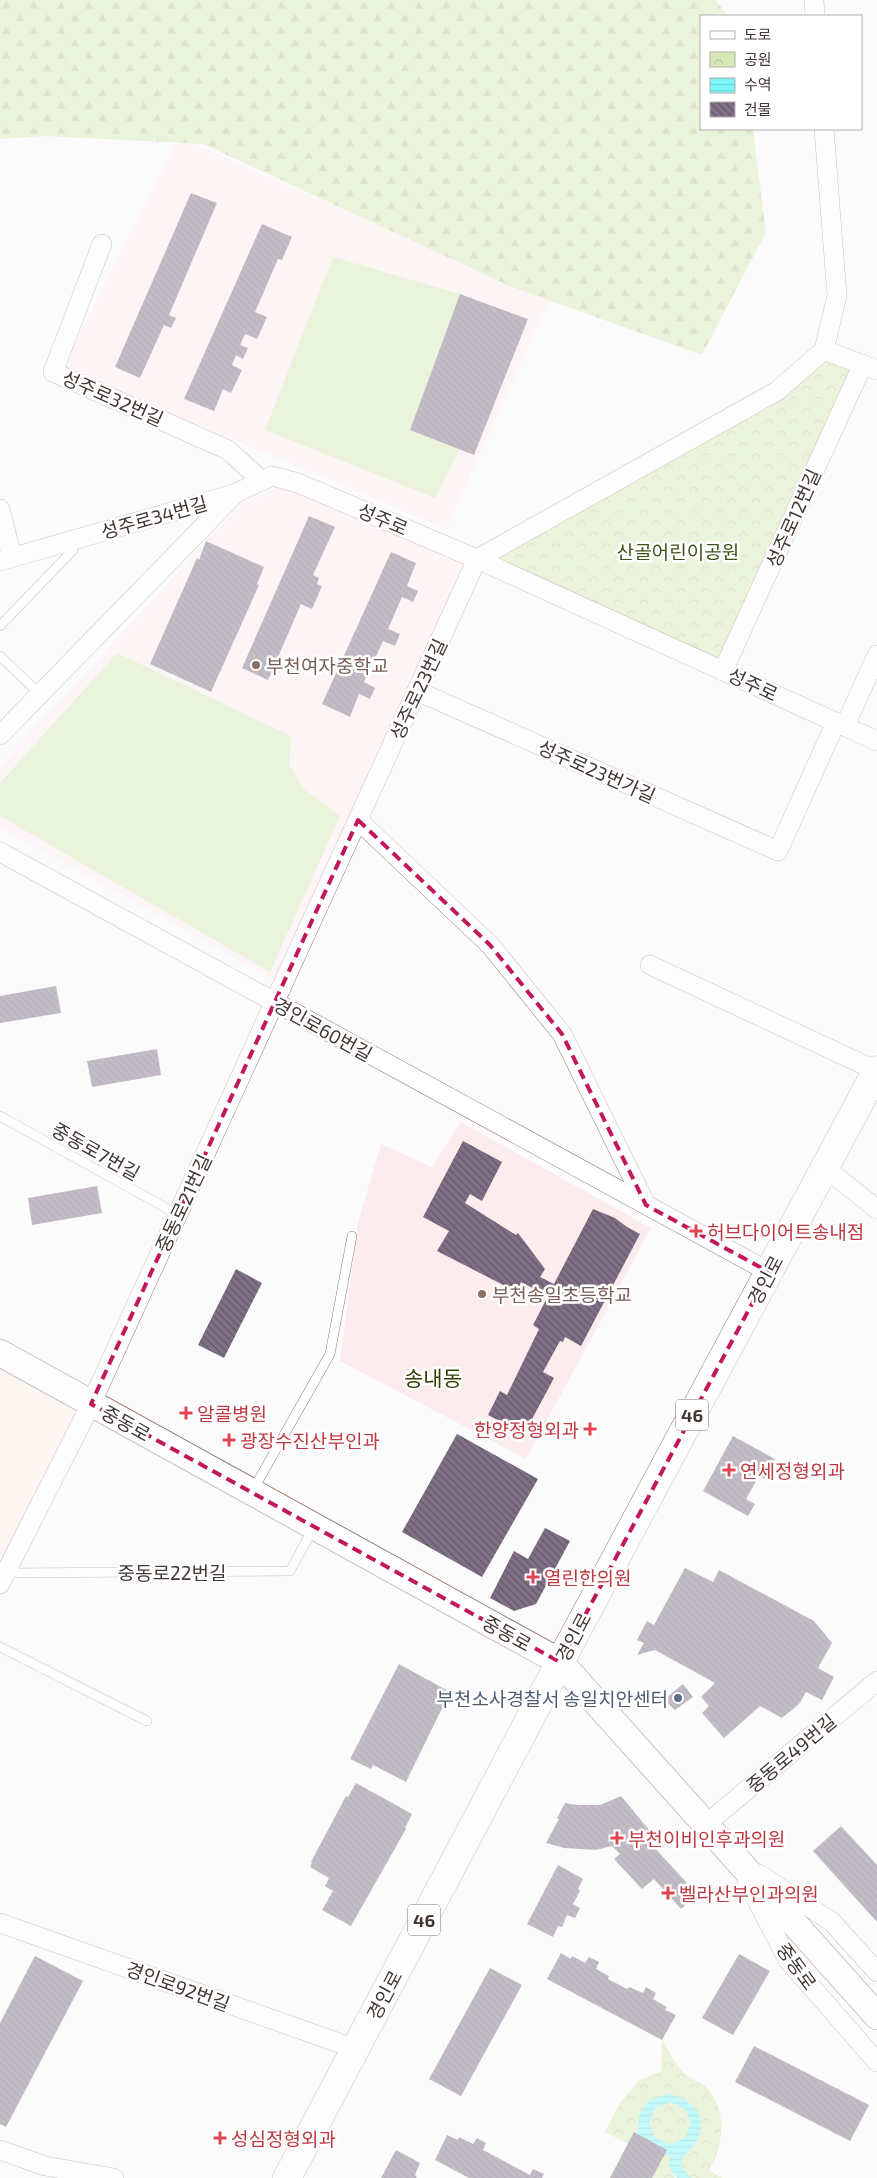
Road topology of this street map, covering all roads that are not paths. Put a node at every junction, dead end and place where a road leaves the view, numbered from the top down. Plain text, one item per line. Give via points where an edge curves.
1 (814, 0) edge
2 (816, 15) edge
3 (824, 130) edge
4 (102, 244) dead end
5 (824, 350) junction
6 (870, 367) edge
7 (262, 481) junction
8 (236, 493) junction
9 (0, 509) edge
10 (72, 540) junction
11 (6, 559) edge
12 (477, 559) junction
13 (0, 626) edge
14 (877, 655) edge
15 (0, 656) edge
16 (723, 671) junction
17 (417, 691) junction
18 (40, 694) junction
19 (840, 724) junction
20 (0, 735) edge
21 (877, 741) edge
22 (358, 820) junction
23 (0, 852) edge
24 (650, 965) dead end
25 (274, 1002) junction
26 (877, 1071) edge
27 (0, 1116) edge
28 (825, 1168) junction
29 (646, 1205) junction
30 (877, 1209) edge
31 (177, 1214) junction
32 (352, 1236) dead end
33 (769, 1272) junction
34 (0, 1353) edge
35 (91, 1404) junction
36 (252, 1492) junction
37 (314, 1528) junction
38 (3, 1578) edge
39 (0, 1647) edge
40 (560, 1662) junction
41 (877, 1681) edge
42 (147, 1721) dead end
43 (705, 1824) junction
44 (735, 1858) junction
45 (0, 1923) edge
46 (877, 1972) edge
47 (877, 2016) edge
48 (356, 2049) junction
49 (877, 2062) edge
50 (0, 2150) edge
51 (114, 2178) edge
52 (287, 2178) edge

1 - 2 street
3 - 5 street via 837,296
4 - 7 street, 성주로32번길 via 54,372 228,450
5 - 6 street
5 - 12 street via 777,391
6 - 16 street, 성주로12번길
7 - 8 street, 성주로
7 - 12 street, 성주로 via 272,476 298,483
8 - 10 street, 성주로34번길
8 - 18 street, 성주로
9 - 11 street, 성주로34번길
10 - 11 street, 성주로34번길
10 - 13 lane via 73,550
12 - 16 street, 성주로
12 - 17 street, 성주로23번길
14 - 19 street
15 - 18 lane
16 - 19 street, 성주로
17 - 19 street, 성주로23번가길 via 778,851
17 - 22 street, 성주로23번길
18 - 20 street, 성주로
19 - 21 street, 성주로
22 - 25 street, 성주로23번길
22 - 29 street via 490,945 562,1034
23 - 25 street, 경인로60번길
24 - 26 street, 경인로
25 - 29 street, 경인로60번길
25 - 31 street, 중동로21번길
26 - 28 main road, 경인로 / 46
27 - 31 lane, 중동로7번길
28 - 30 street
28 - 33 main road, 경인로 / 46
29 - 33 street, 경인로60번길
31 - 35 street, 중동로21번길
32 - 36 lane via 330,1354
33 - 40 main road, 경인로 / 46
34 - 35 street, 중동로
35 - 36 street, 중동로
35 - 38 street, 중동로22번길
36 - 37 street, 중동로
37 - 38 lane, 중동로22번길 via 290,1571
37 - 40 street, 중동로
39 - 42 lane
40 - 43 street, 중동로
40 - 48 main road, 경인로 / 46
41 - 43 street, 중동로49번길
43 - 44 street, 중동로
44 - 46 street, 중동로 via 832,1922
44 - 47 street, 중동로
44 - 49 street, 중동로 via 788,1960
45 - 48 street, 경인로92번길
48 - 52 main road, 경인로 / 46
50 - 51 street via 45,2166

